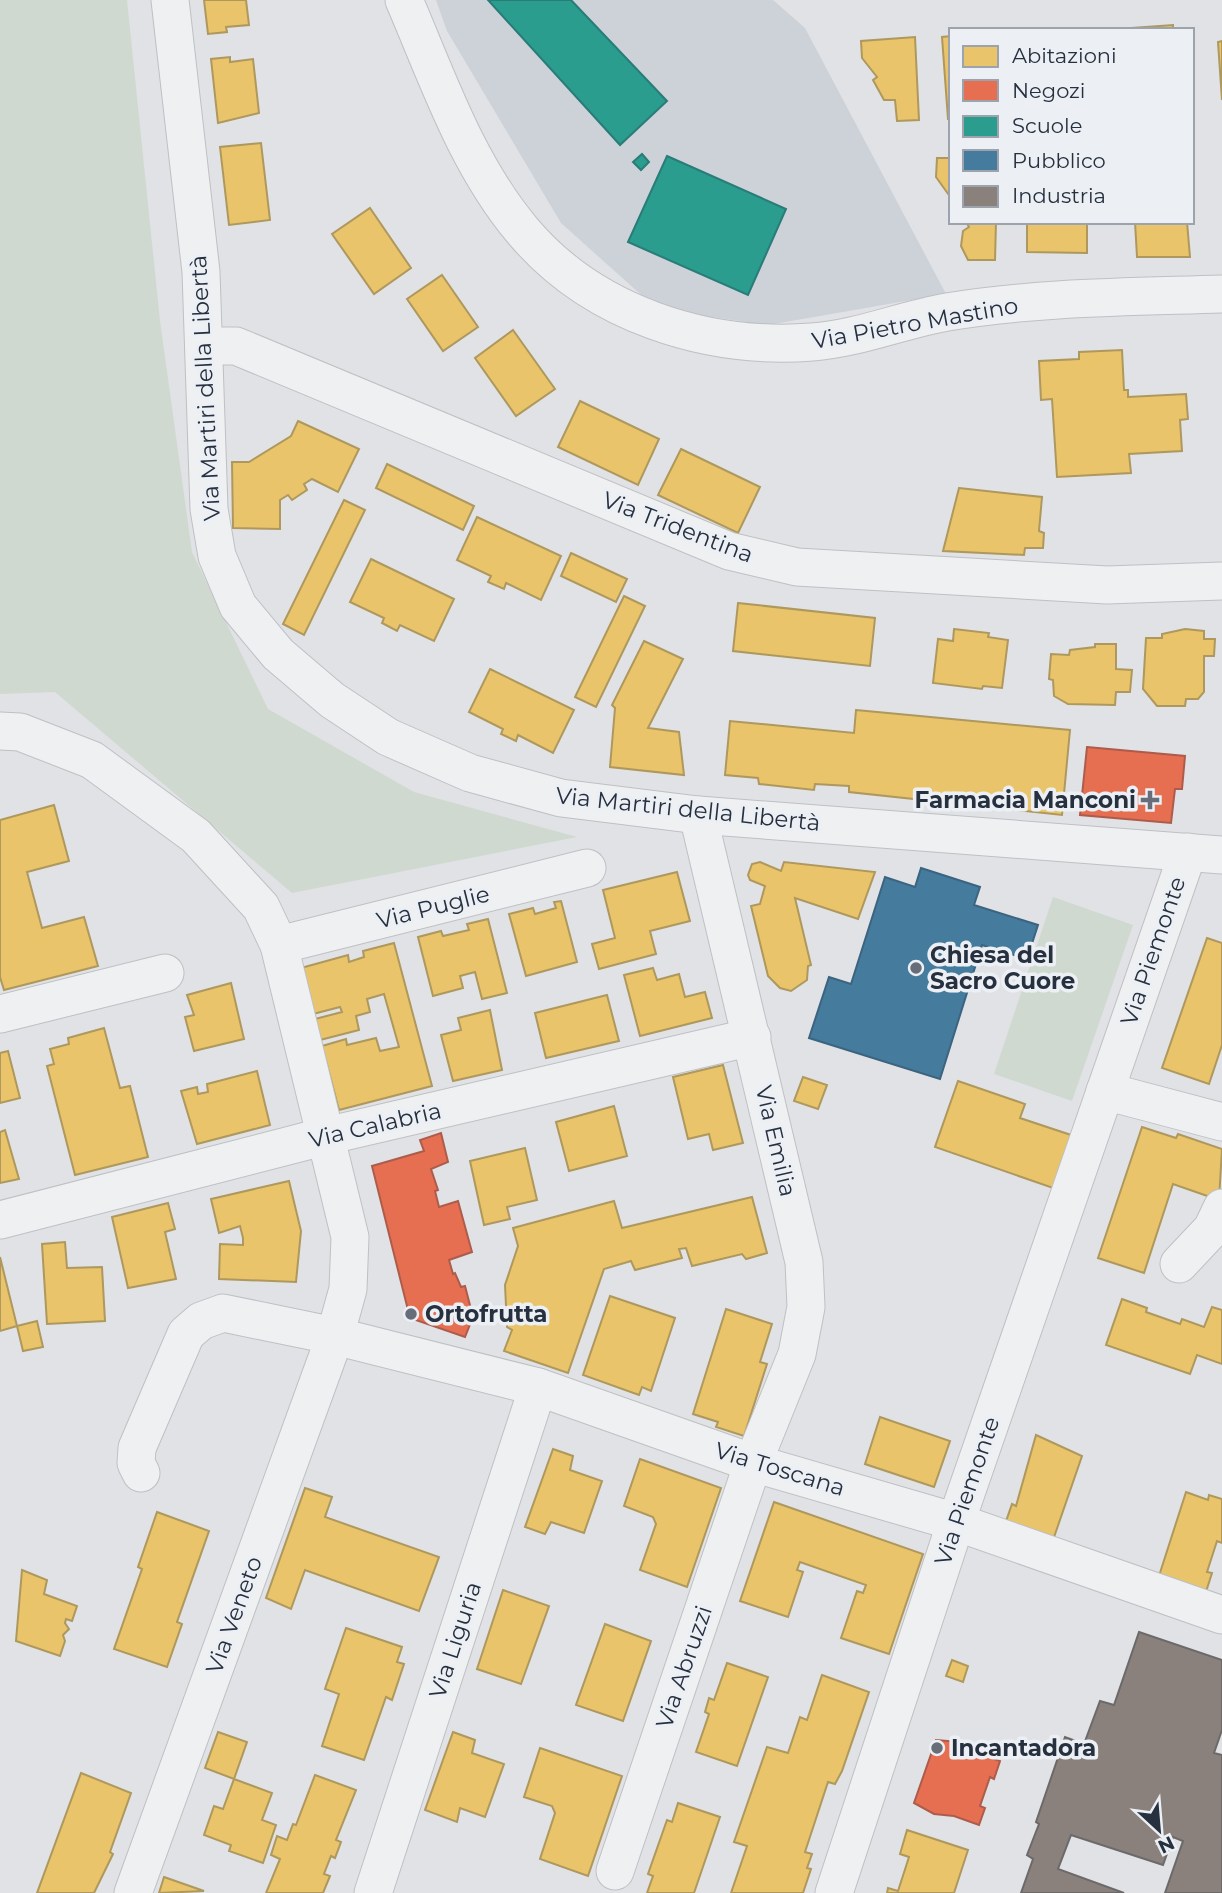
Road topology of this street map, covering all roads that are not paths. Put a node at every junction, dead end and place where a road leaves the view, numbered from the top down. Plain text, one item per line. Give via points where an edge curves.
1 (170, 0) edge
2 (404, 0) edge
3 (1222, 294) edge
4 (204, 346) junction
5 (1222, 581) edge
6 (0, 731) edge
7 (698, 815) junction
8 (1205, 853) edge
9 (587, 868) dead end
10 (279, 945) junction
11 (164, 973) dead end
12 (0, 1014) edge
13 (752, 1037) junction
14 (1105, 1091) junction
15 (1222, 1122) edge
16 (327, 1136) junction
17 (1222, 1208) edge
18 (0, 1220) edge
19 (1179, 1264) dead end
20 (335, 1336) junction
21 (538, 1387) junction
22 (753, 1463) junction
23 (141, 1474) dead end
24 (956, 1522) junction
25 (1222, 1615) edge
26 (615, 1871) dead end
27 (133, 1893) edge
28 (373, 1893) edge
29 (834, 1893) edge

1 - 4 street, Via Martiri della Libertà via 201,272
2 - 3 street, Via Pietro Mastino via 470,155 522,230 568,276 635,315 725,341 814,342 959,311 1061,299
4 - 5 street, Via Tridentina via 236,346 729,551 786,564 1107,585
4 - 7 street, Via Martiri della Libertà via 209,509 217,556 237,606 278,654 332,700 388,737 470,774 561,798
6 - 10 street, Via Veneto via 20,732 92,760 196,836 261,907
7 - 8 street, Via Martiri della Libertà
7 - 13 street, Via Emilia
8 - 14 street, Via Piemonte
9 - 10 street, Via Puglie
10 - 16 street, Via Veneto
11 - 12 street
13 - 16 street, Via Calabria
13 - 22 street, Via Emilia via 804,1262 806,1307 797,1354
14 - 15 street
14 - 24 street, Via Piemonte
16 - 18 street, Via Calabria
16 - 20 street, Via Veneto via 350,1237 348,1289
17 - 19 street via 1212,1229
20 - 21 street, Via Toscana
20 - 23 street, Via Toscana via 223,1313 201,1321 186,1335 137,1448
20 - 27 street, Via Veneto
21 - 22 street, Via Toscana
21 - 28 street, Via Liguria
22 - 24 street, Via Toscana
22 - 26 street, Via Abruzzi
24 - 25 street, Via Toscana
24 - 29 street, Via Piemonte

